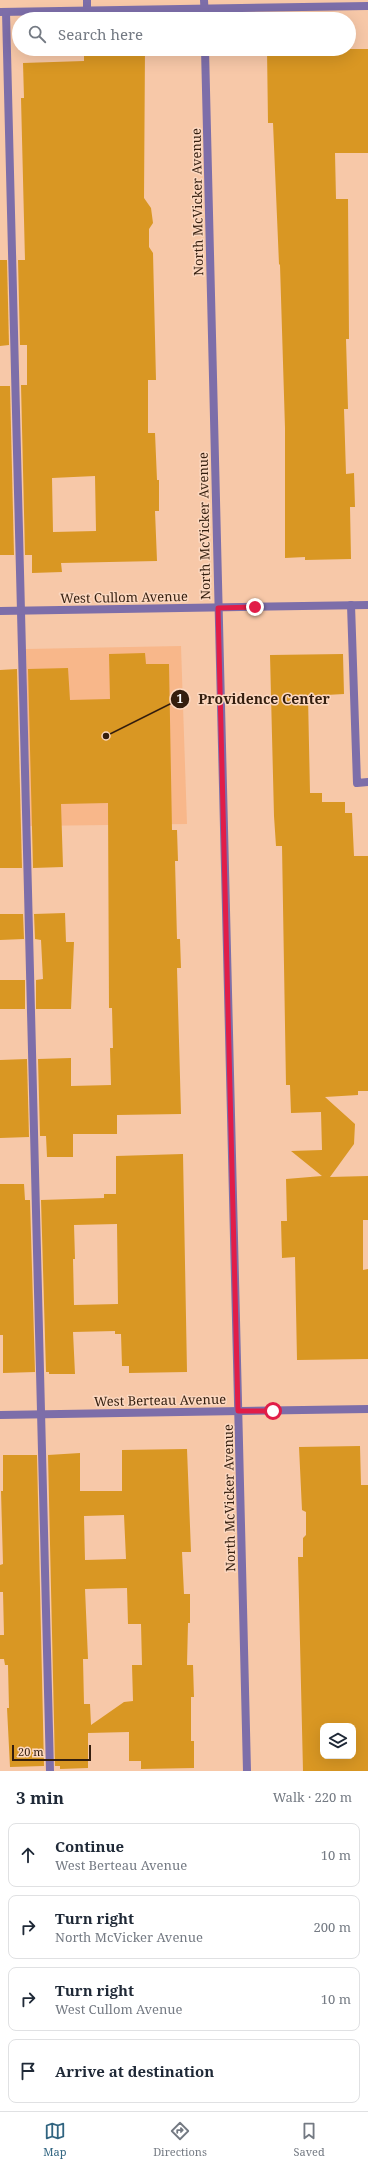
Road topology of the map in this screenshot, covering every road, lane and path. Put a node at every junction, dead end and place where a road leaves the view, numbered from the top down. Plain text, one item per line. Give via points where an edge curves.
1 (87, 0) edge
2 (204, 0) edge
3 (368, 6) edge
4 (204, 9) junction
5 (87, 11) junction
6 (3, 12) edge
7 (205, 56) edge
8 (351, 605) junction
9 (368, 605) edge
10 (218, 608) junction
11 (0, 611) edge
12 (21, 611) junction
13 (368, 782) edge
14 (368, 1409) edge
15 (238, 1411) junction
16 (41, 1414) junction
17 (0, 1415) edge
18 (50, 1771) edge
19 (247, 1771) edge

1 - 5 street
2 - 4 street
3 - 4 street
4 - 5 street
5 - 6 street
6 - 12 street
7 - 10 street, North McVicker Avenue
8 - 9 street, West Cullom Avenue
8 - 10 street, West Cullom Avenue
8 - 13 street via 357,783
10 - 12 street, West Cullom Avenue
10 - 15 street, North McVicker Avenue
11 - 12 street, West Cullom Avenue
12 - 16 street
14 - 15 street, West Berteau Avenue
15 - 16 street, West Berteau Avenue
15 - 19 street, North McVicker Avenue
16 - 17 street, West Berteau Avenue
16 - 18 street

